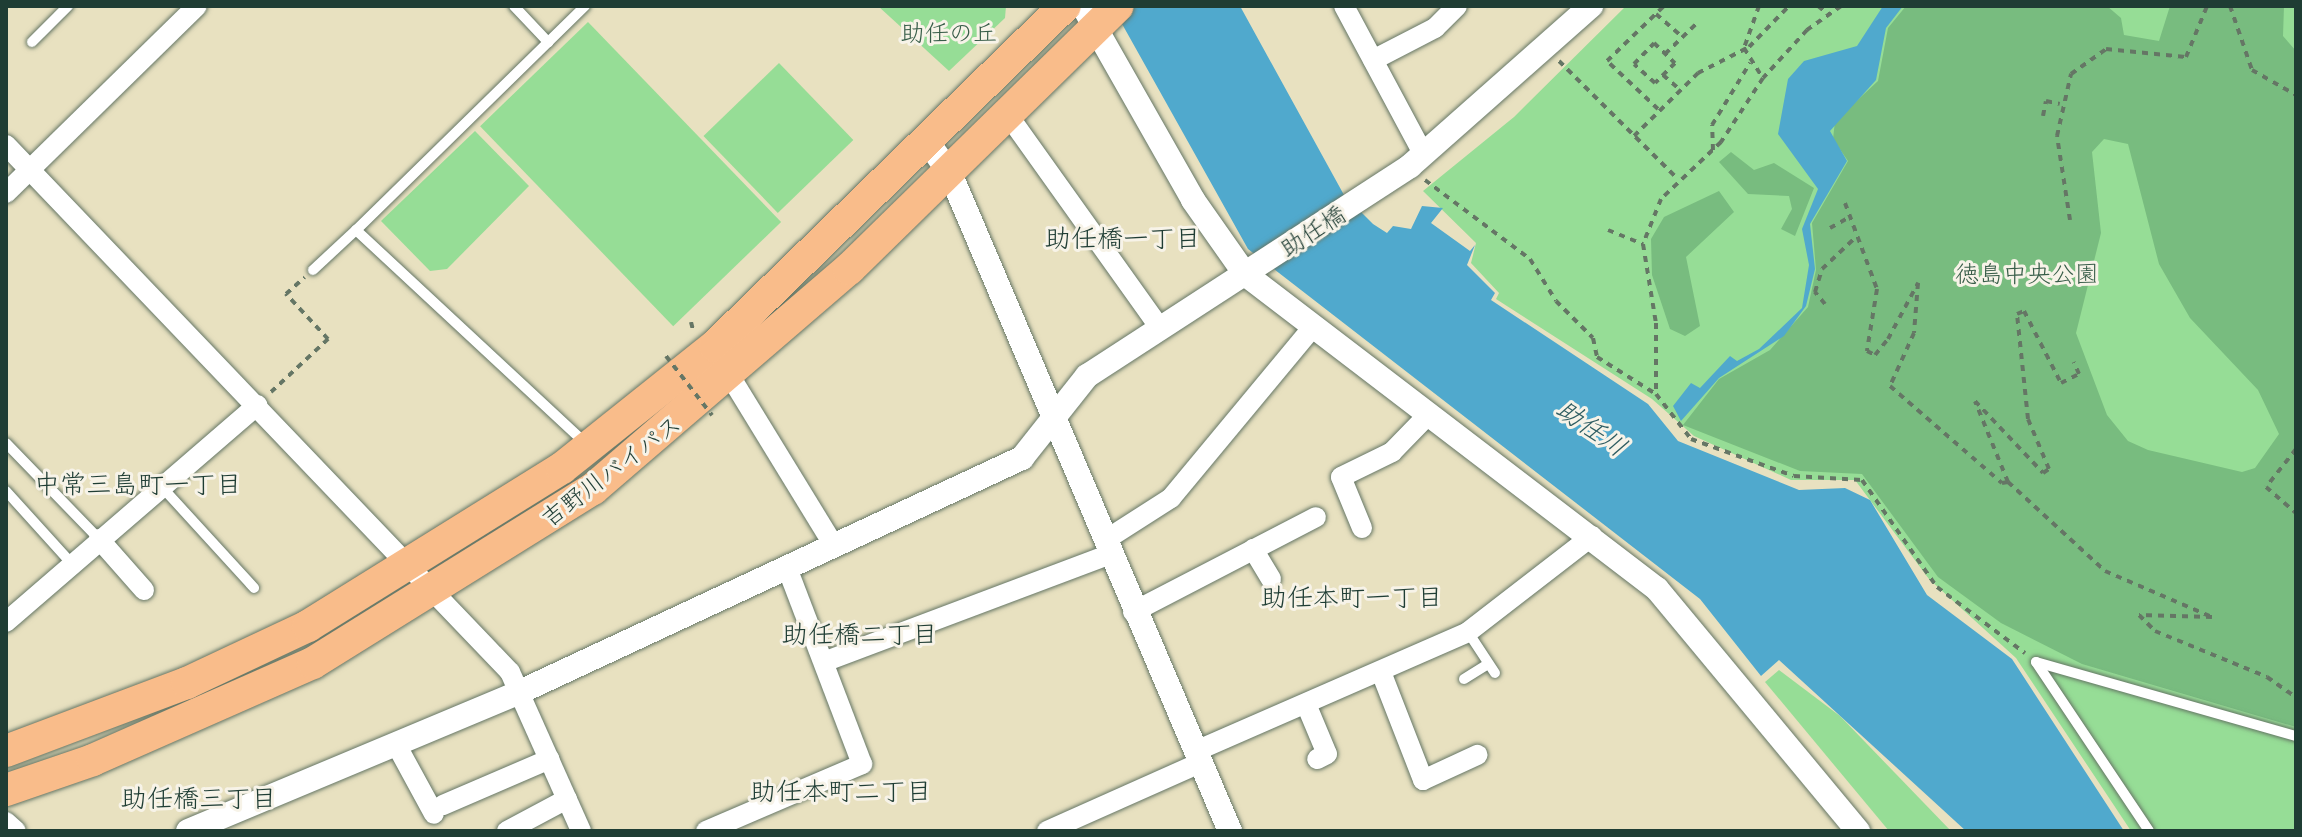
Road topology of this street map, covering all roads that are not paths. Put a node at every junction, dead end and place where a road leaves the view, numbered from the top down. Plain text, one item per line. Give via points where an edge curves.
1 (68, 6) edge
2 (197, 6) edge
3 (514, 6) edge
4 (585, 6) edge
5 (1065, 6) edge
6 (1457, 6) edge
7 (1591, 6) edge
8 (1346, 7) edge
9 (1102, 13) edge
10 (32, 42) dead end
11 (548, 42) junction
12 (1373, 60) junction
13 (1008, 115) junction
14 (926, 140) junction
15 (6, 145) edge
16 (1417, 161) junction
17 (29, 170) junction
18 (950, 173) junction
19 (6, 193) edge
20 (356, 230) junction
21 (1253, 269) junction
22 (313, 270) road end
23 (1314, 326) junction
24 (1160, 328) junction
25 (730, 376) junction
26 (257, 405) junction
27 (1429, 414) junction
28 (1054, 419) junction
29 (6, 443) edge
30 (589, 447) junction
31 (159, 485) junction
32 (6, 491) edge
33 (1316, 517) dead end
34 (1362, 528) dead end
35 (1592, 536) junction
36 (99, 539) junction
37 (834, 546) junction
38 (1108, 546) junction
39 (1253, 549) junction
40 (72, 564) junction
41 (413, 567) junction
42 (787, 568) junction
43 (1271, 579) dead end
44 (254, 588) dead end
45 (144, 590) dead end
46 (437, 592) junction
47 (1133, 612) junction
48 (6, 622) edge
49 (1468, 632) junction
50 (826, 661) junction
51 (1381, 672) junction
52 (1464, 679) dead end
53 (522, 691) junction
54 (1306, 704) junction
55 (2296, 736) edge
56 (397, 746) junction
57 (6, 751) edge
58 (1477, 755) dead end
59 (1198, 757) junction
60 (550, 759) junction
61 (1317, 759) dead end
62 (6, 790) edge
63 (567, 799) junction
64 (6, 822) edge
65 (16, 831) edge
66 (188, 831) edge
67 (507, 831) edge
68 (581, 831) edge
69 (706, 831) edge
70 (1047, 831) edge
71 (1230, 831) edge
72 (1858, 831) edge
73 (2149, 831) edge

1 - 10 lane
2 - 17 street
3 - 11 lane
4 - 11 lane
5 - 14 highway, 吉野川バイパス
6 - 12 street via 1435,28
7 - 16 street, 助任橋
8 - 12 street
9 - 13 highway, 吉野川バイパス
9 - 21 street via 1193,200
11 - 20 lane
12 - 16 street
13 - 18 highway, 吉野川バイパス
13 - 24 street
14 - 18 street
14 - 30 highway, 吉野川バイパス via 715,346
15 - 17 street
16 - 21 street, 助任橋
17 - 19 street
17 - 26 street
18 - 25 highway, 吉野川バイパス
18 - 28 street
20 - 22 lane
20 - 30 lane
21 - 23 street
21 - 24 street, 助任橋
23 - 27 street
23 - 38 street via 1171,498
24 - 28 street, 助任橋 via 1087,376
25 - 37 street
25 - 46 highway, 吉野川バイパス via 593,489
26 - 31 street
26 - 41 street
27 - 34 street via 1392,452 1341,477
27 - 35 street
28 - 37 street, 助任橋 via 1022,458
28 - 38 street
29 - 36 lane
30 - 41 highway, 吉野川バイパス
31 - 36 street
31 - 44 lane
32 - 40 lane
33 - 39 street
35 - 49 street
35 - 72 street via 1657,589
36 - 40 street
36 - 45 street
37 - 42 street, 助任橋
38 - 47 street
38 - 50 street
39 - 43 street
39 - 47 street
40 - 48 street
41 - 46 street
41 - 57 highway, 吉野川バイパス via 187,683
42 - 50 street
42 - 53 street, 助任橋
46 - 53 street
46 - 62 highway, 吉野川バイパス via 217,708
47 - 59 street
49 - 51 street
49 - 52 lane via 1490,669
50 - 69 street via 862,764
51 - 54 street
51 - 58 street via 1423,780
53 - 56 street, 助任橋
53 - 60 street
54 - 59 street
54 - 61 street via 1327,754
55 - 73 lane via 2036,662
56 - 60 street via 438,810
56 - 66 street, 助任橋
59 - 70 street
59 - 71 street
60 - 63 street
63 - 67 street
63 - 68 street
64 - 65 street

